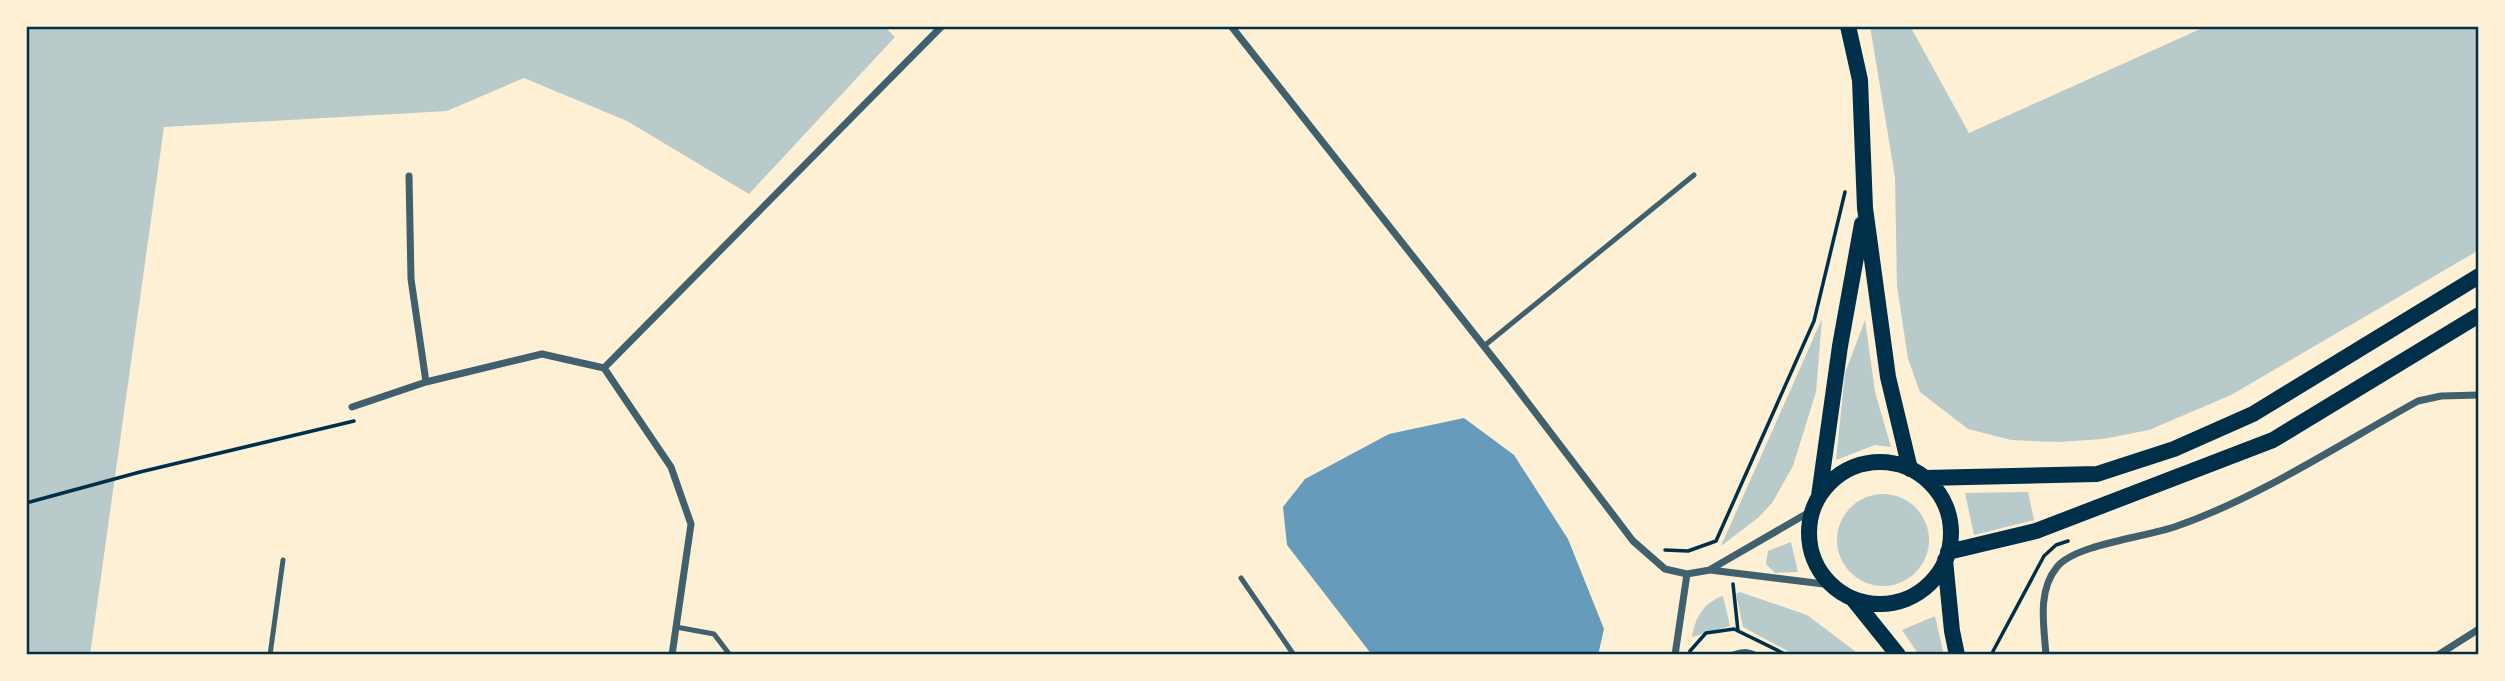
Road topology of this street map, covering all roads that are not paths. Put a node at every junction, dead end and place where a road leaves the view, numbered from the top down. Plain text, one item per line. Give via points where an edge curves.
1 (942, 26) edge
2 (1231, 26) edge
3 (1848, 26) edge
4 (1695, 175) dead end
5 (409, 176) dead end
6 (1866, 208) junction
7 (2479, 276) edge
8 (2479, 315) edge
9 (1484, 346) junction
10 (604, 368) junction
11 (426, 382) junction
12 (2479, 395) edge
13 (352, 407) road end
14 (1910, 468) junction
15 (1925, 478) junction
16 (1815, 503) junction
17 (1947, 556) junction
18 (283, 560) dead end
19 (1710, 570) junction
20 (1687, 574) junction
21 (1241, 578) dead end
22 (1832, 585) junction
23 (1853, 599) junction
24 (676, 627) junction
25 (2479, 629) edge
26 (270, 655) edge
27 (672, 655) edge
28 (730, 655) edge
29 (1294, 655) edge
30 (1675, 655) edge
31 (1731, 655) edge
32 (1756, 655) edge
33 (1898, 655) edge
34 (1957, 655) edge
35 (2046, 655) edge
36 (2438, 655) edge

1 - 10 street
2 - 9 street
3 - 6 highway via 1860,80
4 - 9 lane
5 - 11 street via 411,279
6 - 14 highway via 1888,377
6 - 16 highway
7 - 15 highway via 2253,414 2174,449 2097,474
8 - 17 highway via 2273,440 2036,531
9 - 20 street via 1640,548 1665,569
10 - 11 street via 542,354
10 - 24 street via 671,467 691,524
11 - 13 street
12 - 35 street via 2418,401 2249,495 2176,527 2072,554 2056,567 2042,606
14 - 15 highway
14 - 16 highway via 1885,462 1859,465 1836,477
15 - 17 highway via 1948,512 1951,539
16 - 19 street
16 - 22 highway via 1809,523 1811,550
17 - 23 highway via 1930,583 1908,598 1880,604
17 - 34 highway
18 - 26 lane
19 - 20 street
19 - 22 street
20 - 30 street
21 - 29 lane
22 - 23 highway
23 - 33 highway
24 - 27 street
24 - 28 lane via 714,634
25 - 36 street
31 - 32 lane

